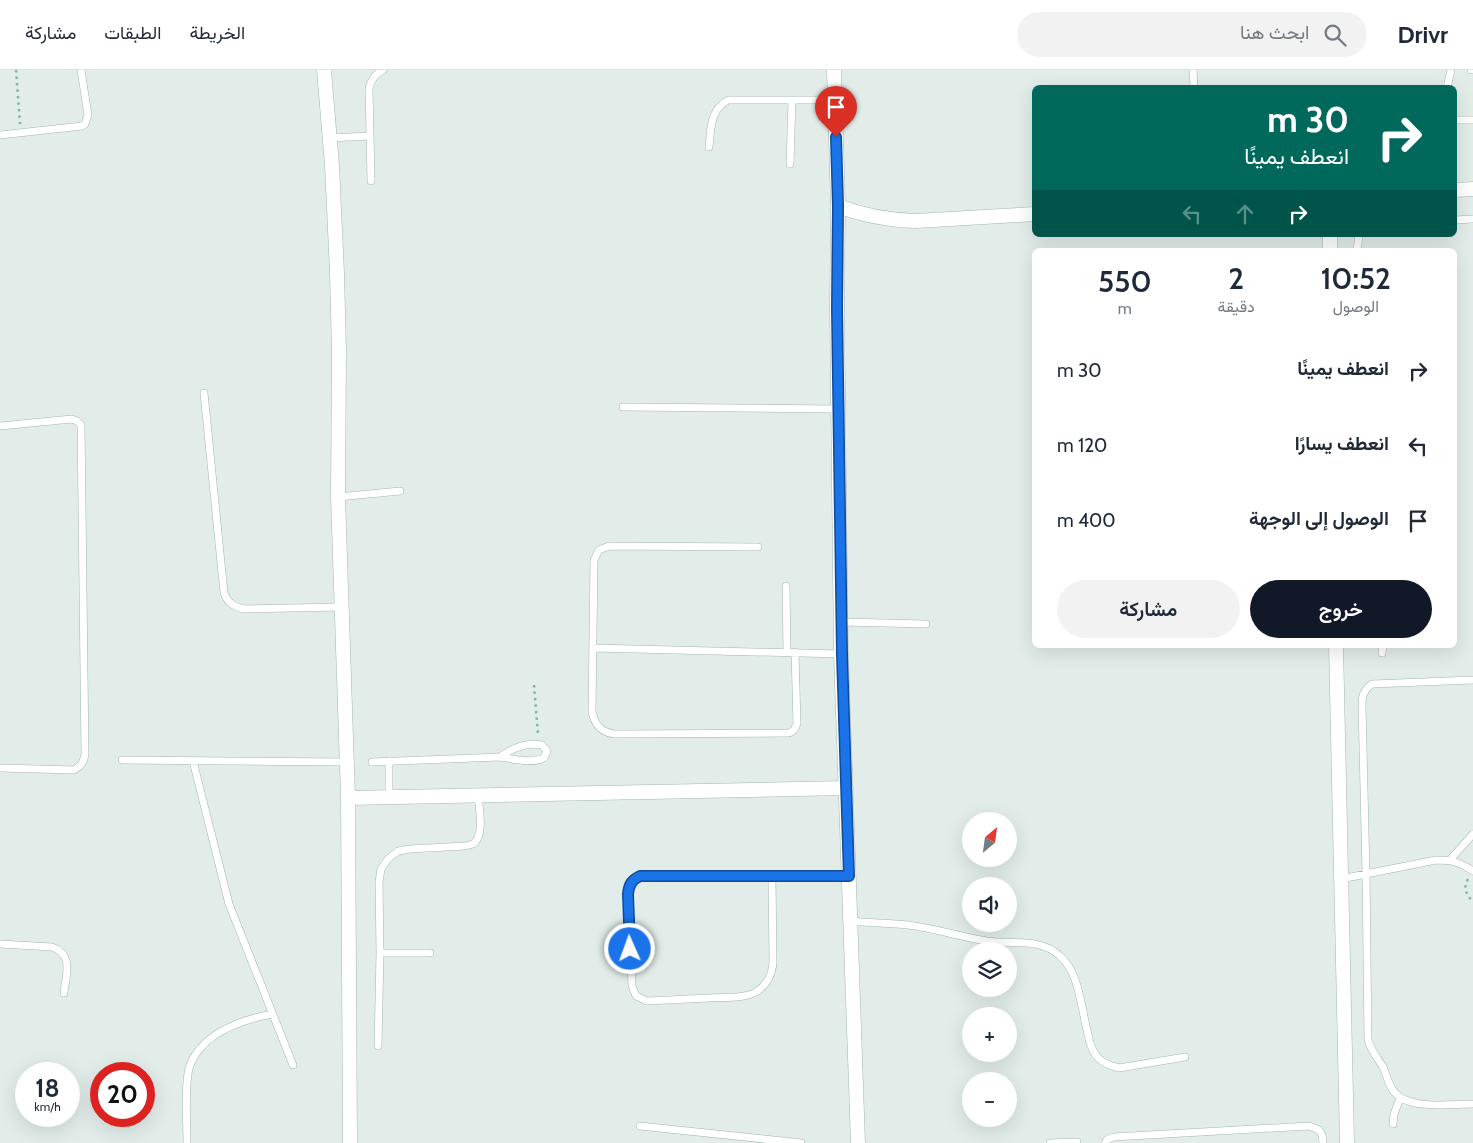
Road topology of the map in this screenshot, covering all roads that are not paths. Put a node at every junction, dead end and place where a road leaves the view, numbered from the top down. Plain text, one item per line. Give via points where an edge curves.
1 (81, 70) edge
2 (324, 70) edge
3 (383, 70) edge
4 (834, 70) edge
5 (1193, 70) edge
6 (1451, 70) edge
7 (1194, 85) edge
8 (1448, 85) edge
9 (792, 100) junction
10 (835, 100) junction
11 (1457, 120) edge
12 (1473, 120) edge
13 (0, 135) edge
14 (370, 136) junction
15 (330, 138) junction
16 (709, 147) dead end
17 (790, 164) dead end
18 (371, 181) dead end
19 (1473, 189) edge
20 (1457, 190) edge
21 (838, 206) junction
22 (1032, 214) edge
23 (1473, 219) edge
24 (1457, 220) edge
25 (204, 392) dead end
26 (623, 407) dead end
27 (839, 409) junction
28 (0, 426) edge
29 (400, 491) dead end
30 (338, 497) junction
31 (758, 546) dead end
32 (786, 586) dead end
33 (341, 607) junction
34 (841, 622) junction
35 (926, 624) dead end
36 (593, 648) junction
37 (1336, 648) edge
38 (791, 652) junction
39 (842, 654) junction
40 (1473, 680) edge
41 (500, 757) junction
42 (122, 760) dead end
43 (193, 761) junction
44 (389, 761) junction
45 (346, 762) junction
46 (372, 762) dead end
47 (0, 768) edge
48 (846, 788) junction
49 (478, 795) junction
50 (348, 798) junction
51 (389, 798) junction
52 (1473, 834) edge
53 (1450, 860) junction
54 (1366, 873) junction
55 (1472, 873) edge
56 (772, 876) junction
57 (849, 876) junction
58 (1341, 879) junction
59 (850, 922) junction
60 (0, 944) edge
61 (380, 954) junction
62 (430, 954) dead end
63 (64, 993) dead end
64 (272, 1014) junction
65 (378, 1046) dead end
66 (1185, 1057) dead end
67 (293, 1065) dead end
68 (1400, 1098) junction
69 (1473, 1104) edge
70 (1394, 1124) dead end
71 (640, 1126) dead end
72 (1077, 1142) dead end
73 (187, 1143) edge
74 (350, 1143) edge
75 (801, 1143) edge
76 (858, 1143) edge
77 (1050, 1143) edge
78 (1106, 1143) edge
79 (1322, 1143) edge
80 (1347, 1143) edge

1 - 13 lane via 88,115 85,124
2 - 15 street
3 - 14 lane via 372,79 369,88
4 - 10 street
5 - 7 lane
6 - 8 lane
9 - 10 lane
9 - 16 lane via 728,100 715,112
9 - 17 lane
10 - 21 street
11 - 12 lane
14 - 15 lane
14 - 18 lane
15 - 30 street via 337,273
19 - 20 street
21 - 22 street via 868,216 900,221
21 - 27 street
23 - 24 lane
25 - 33 lane via 224,593 228,601 244,609
26 - 27 lane
27 - 34 street
28 - 47 lane via 72,419 81,425 85,754 80,767 74,770
29 - 30 lane
30 - 33 street
31 - 36 lane via 609,546 599,550 594,560
32 - 38 lane
33 - 45 street
34 - 35 lane
34 - 39 street
36 - 38 lane
36 - 38 lane via 592,712 601,730 614,734 789,733 798,724
37 - 58 street
38 - 39 lane
39 - 48 street
40 - 54 lane via 1380,682 1365,689 1362,705
41 - 41 lane via 522,746 538,744 547,751 541,760
41 - 44 lane
42 - 43 lane
43 - 45 lane
43 - 64 lane via 229,904
44 - 46 lane
44 - 51 lane
45 - 50 street
48 - 49 street
48 - 57 street
49 - 51 street
49 - 61 lane via 480,831 472,844 398,851 381,869
50 - 51 street
50 - 74 street
52 - 53 lane
53 - 54 lane
53 - 55 lane
54 - 58 lane
54 - 68 lane via 1368,1040
56 - 56 lane via 648,875 633,879 628,894 632,986 636,996 647,1001 739,996 762,987 772,972 773,963
56 - 57 lane
57 - 59 street
58 - 80 street
59 - 66 lane via 908,925 989,941 1046,946 1070,967 1089,1041 1099,1059 1119,1068
59 - 76 street
60 - 63 lane via 59,950 67,962
61 - 62 lane
61 - 65 lane
64 - 67 lane
64 - 73 lane via 236,1024 201,1046 190,1066
68 - 69 lane via 1420,1104
68 - 70 lane
71 - 75 lane
72 - 77 lane
78 - 79 lane via 1113,1137 1309,1126 1319,1130

